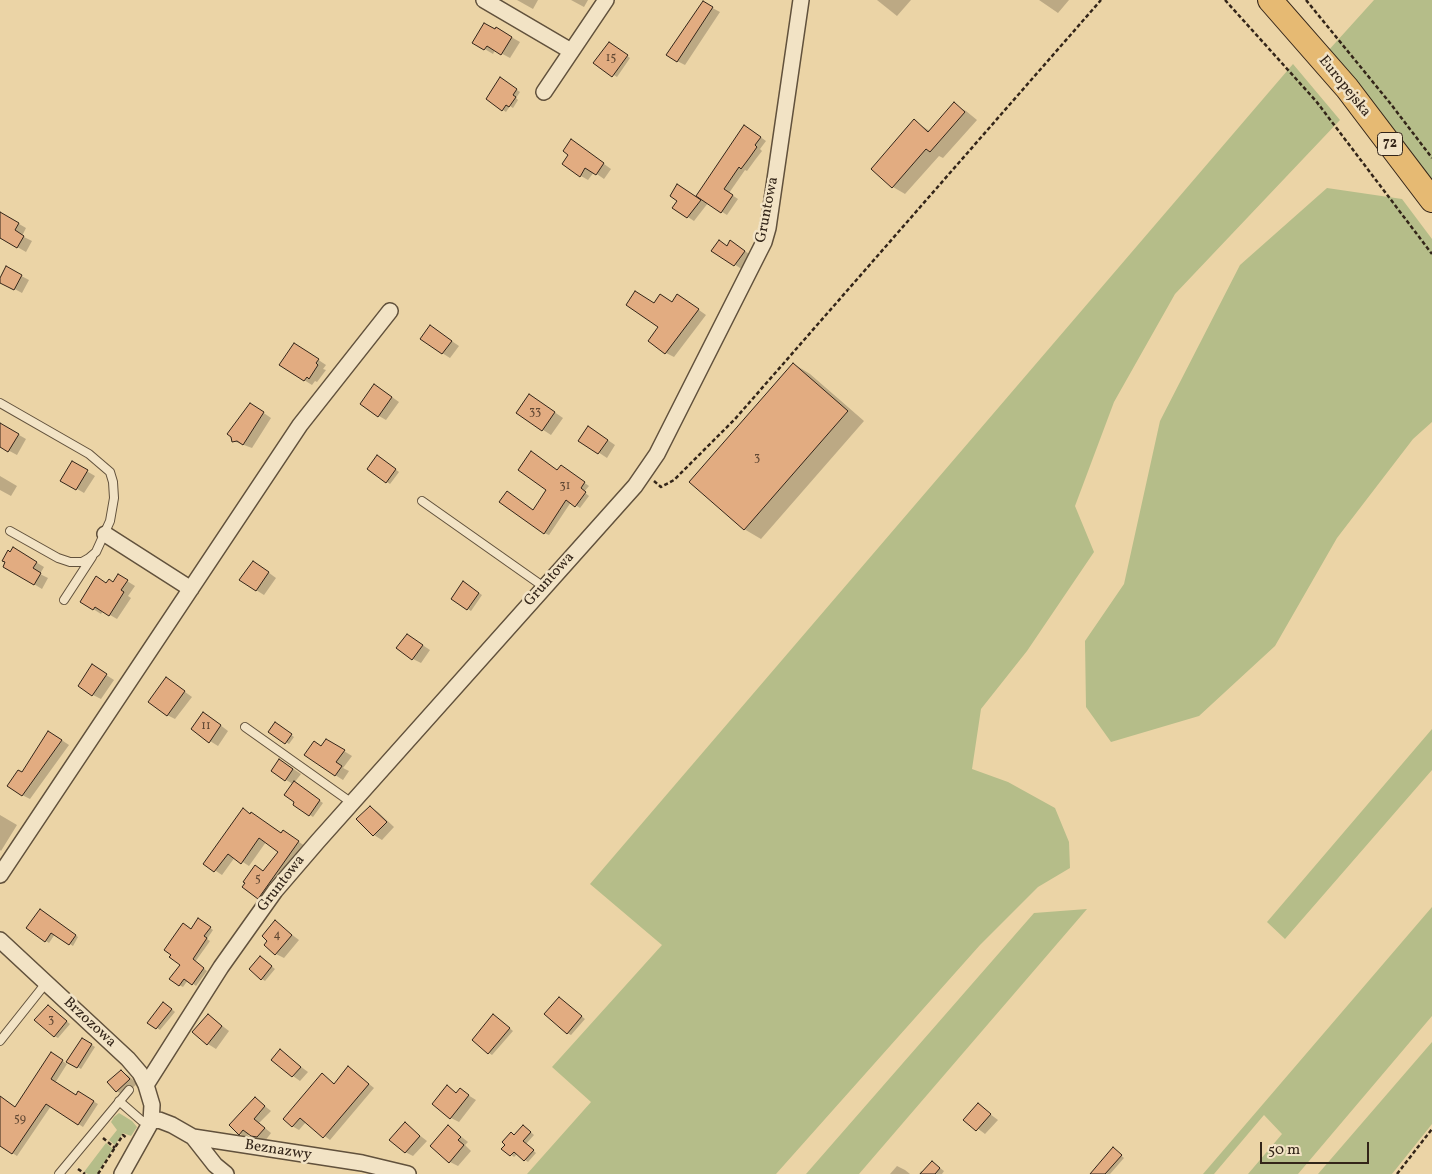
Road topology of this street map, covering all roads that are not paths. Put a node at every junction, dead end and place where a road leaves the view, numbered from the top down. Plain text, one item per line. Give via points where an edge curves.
1 (484, 0) edge
2 (606, 0) edge
3 (801, 0) edge
4 (1270, 0) edge
5 (571, 51) junction
6 (544, 92) dead end
7 (1432, 200) edge
8 (390, 311) dead end
9 (0, 403) edge
10 (422, 501) dead end
11 (10, 531) dead end
12 (104, 534) junction
13 (96, 552) junction
14 (544, 588) junction
15 (191, 589) junction
16 (64, 600) dead end
17 (245, 727) dead end
18 (352, 803) junction
19 (0, 875) edge
20 (0, 940) edge
21 (46, 983) junction
22 (0, 1041) edge
23 (146, 1084) junction
24 (128, 1090) dead end
25 (119, 1101) junction
26 (147, 1121) junction
27 (193, 1137) junction
28 (59, 1174) edge
29 (122, 1174) edge
30 (226, 1174) edge
31 (408, 1174) edge

1 - 5 street
2 - 5 street
3 - 14 street, Gruntowa via 764,242 657,454 644,474
4 - 7 main road, Europejska / 72 via 1347,88
5 - 6 street
8 - 15 street via 300,425
9 - 12 lane via 89,454 110,472 114,498
10 - 14 lane
11 - 13 lane via 70,562 82,562
12 - 13 lane
12 - 15 street
13 - 16 lane
14 - 18 street, Gruntowa
15 - 19 street
17 - 18 lane
18 - 23 street, Gruntowa via 275,891 221,967
20 - 21 street, Brzozowa
21 - 22 lane
21 - 23 street, Brzozowa via 128,1059
23 - 26 street, Brzozowa via 152,1106
24 - 25 lane
25 - 26 lane
25 - 28 lane
26 - 27 street, Beznazwy via 159,1120
26 - 29 street via 144,1138
27 - 30 street
27 - 31 street, Beznazwy via 362,1163

